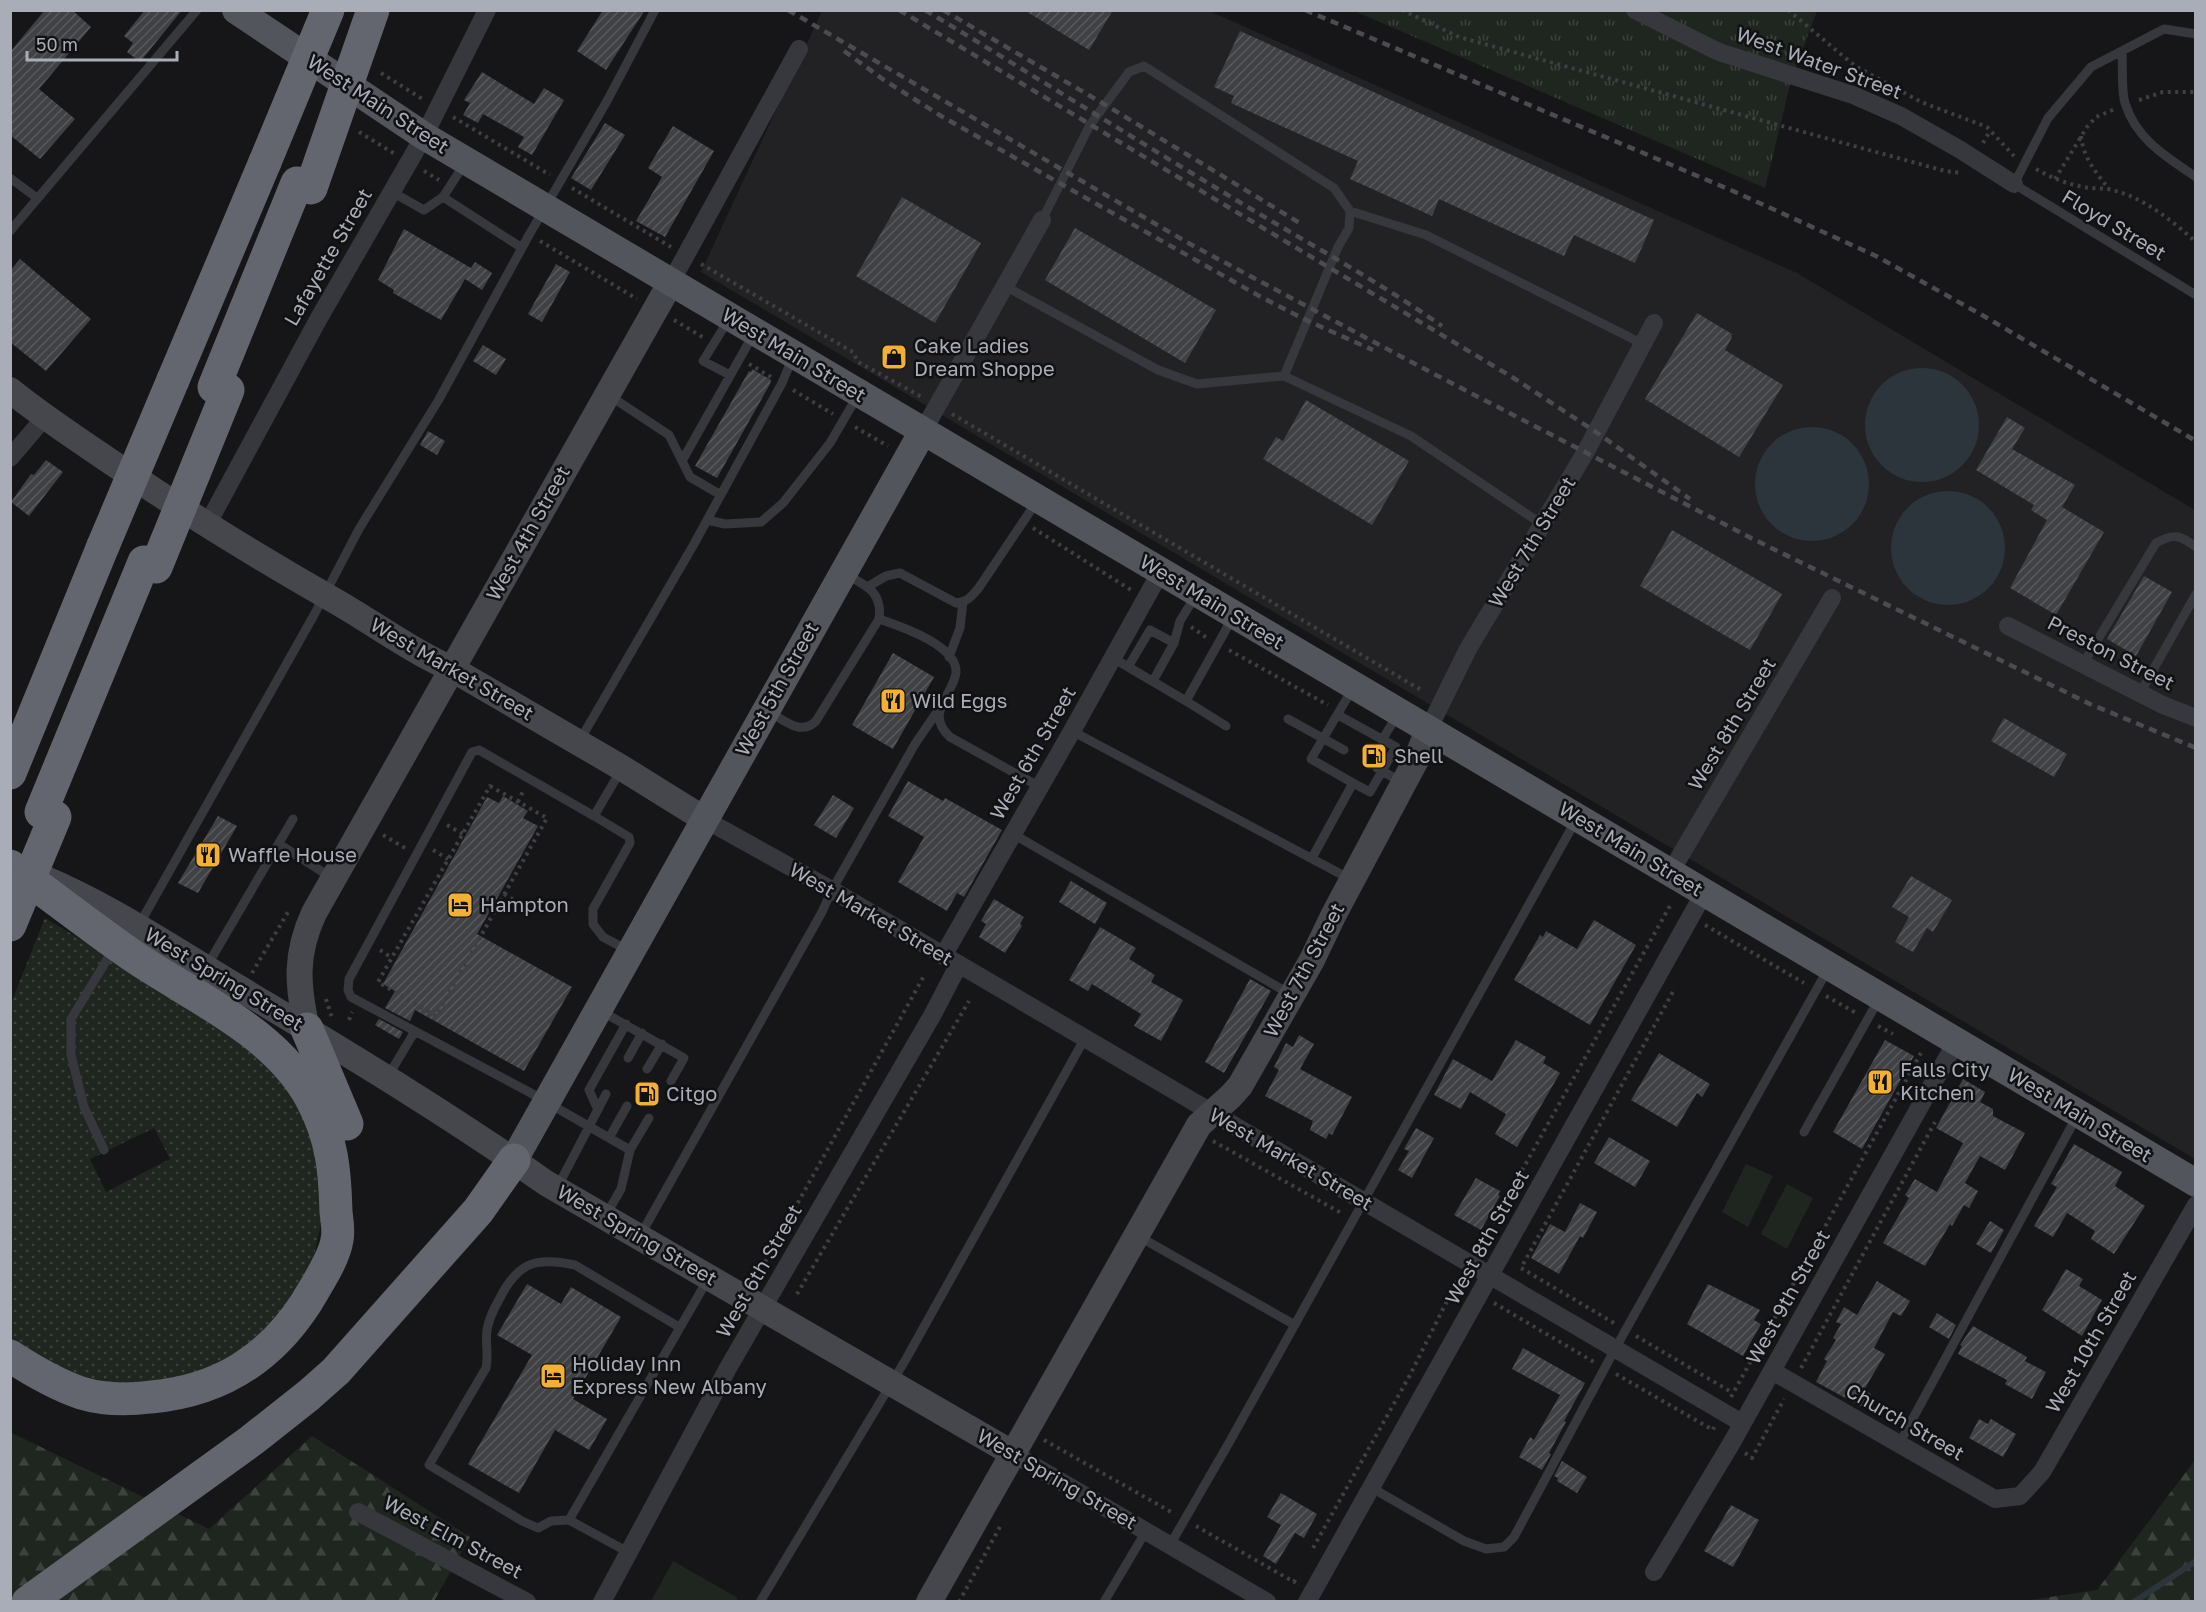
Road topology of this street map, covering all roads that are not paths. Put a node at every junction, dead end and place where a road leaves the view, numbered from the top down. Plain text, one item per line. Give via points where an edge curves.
1 (197, 10) edge
2 (236, 10) edge
3 (328, 10) edge
4 (361, 10) edge
5 (373, 10) edge
6 (487, 10) edge
7 (655, 10) edge
8 (1641, 12) edge
9 (2196, 34) edge
10 (799, 49) dead end
11 (2122, 51) junction
12 (424, 136) junction
13 (466, 161) junction
14 (2196, 177) edge
15 (10, 178) edge
16 (2014, 184) junction
17 (304, 186) junction
18 (392, 192) junction
19 (443, 197) junction
20 (37, 198) junction
21 (545, 207) junction
22 (1350, 211) junction
23 (1042, 219) joint
24 (10, 231) edge
25 (522, 248) junction
26 (671, 282) junction
27 (1005, 286) junction
28 (2196, 296) edge
29 (730, 317) junction
30 (1654, 323) dead end
31 (755, 332) junction
32 (1643, 344) junction
33 (794, 355) junction
34 (730, 375) junction
35 (1284, 376) junction
36 (10, 390) edge
37 (860, 393) junction
38 (607, 394) junction
39 (45, 417) junction
40 (935, 438) junction
41 (10, 458) edge
42 (682, 461) junction
43 (721, 495) junction
44 (1030, 510) junction
45 (707, 520) junction
46 (207, 525) junction
47 (1543, 525) junction
48 (2196, 547) edge
49 (843, 572) junction
50 (1161, 572) junction
51 (869, 586) junction
52 (1197, 593) junction
53 (2196, 594) edge
54 (325, 595) junction
55 (1832, 598) dead end
56 (963, 602) junction
57 (1234, 615) junction
58 (879, 620) junction
59 (2008, 626) dead end
60 (1174, 643) junction
61 (949, 657) junction
62 (1121, 662) junction
63 (2083, 664) junction
64 (452, 669) junction
65 (1153, 681) junction
66 (1354, 686) junction
67 (2140, 693) junction
68 (1186, 701) junction
69 (941, 706) junction
70 (766, 710) junction
71 (1399, 712) junction
72 (1339, 713) junction
73 (2196, 718) edge
74 (1288, 719) dead end
75 (1226, 726) dead end
76 (1428, 730) junction
77 (1072, 731) junction
78 (1323, 739) junction
79 (1383, 740) junction
80 (579, 743) junction
81 (1344, 750) dead end
82 (622, 768) junction
83 (10, 773) edge
84 (1388, 774) junction
85 (1353, 783) junction
86 (1040, 787) junction
87 (48, 815) junction
88 (594, 816) junction
89 (1577, 818) junction
90 (293, 819) dead end
91 (704, 819) junction
92 (1013, 834) junction
93 (279, 844) junction
94 (1312, 858) junction
95 (10, 865) edge
96 (332, 878) junction
97 (1353, 880) junction
98 (10, 886) edge
99 (1667, 886) junction
100 (832, 890) junction
101 (1697, 904) junction
102 (10, 925) edge
103 (128, 935) junction
104 (632, 952) junction
105 (951, 960) junction
106 (206, 968) junction
107 (1823, 978) junction
108 (1292, 995) junction
109 (1874, 1008) junction
110 (599, 1010) junction
111 (626, 1024) junction
112 (307, 1029) junction
113 (415, 1031) junction
114 (642, 1034) junction
115 (1085, 1038) junction
116 (1956, 1042) junction
117 (662, 1044) junction
118 (628, 1058) dead end
119 (647, 1069) dead end
120 (387, 1080) junction
121 (671, 1081) dead end
122 (606, 1094) dead end
123 (546, 1103) junction
124 (627, 1106) dead end
125 (598, 1110) junction
126 (2078, 1114) junction
127 (649, 1118) dead end
128 (1209, 1125) junction
129 (589, 1127) junction
130 (1804, 1132) dead end
131 (609, 1138) junction
132 (104, 1150) dead end
133 (630, 1150) junction
134 (514, 1160) junction
135 (2196, 1183) edge
136 (557, 1188) junction
137 (1363, 1202) junction
138 (2196, 1206) edge
139 (606, 1216) junction
140 (1136, 1235) junction
141 (640, 1236) junction
142 (338, 1240) junction
143 (1491, 1276) junction
144 (710, 1277) junction
145 (764, 1308) junction
146 (1295, 1325) junction
147 (679, 1327) junction
148 (1615, 1349) junction
149 (10, 1356) edge
150 (1772, 1371) junction
151 (891, 1383) junction
152 (1742, 1423) junction
153 (1899, 1444) junction
154 (1012, 1453) junction
155 (1372, 1488) junction
156 (2020, 1496) joint
157 (358, 1512) dead end
158 (569, 1520) junction
159 (1146, 1531) junction
160 (1170, 1545) junction
161 (628, 1552) junction
162 (1654, 1572) dead end
163 (28, 1602) edge
164 (526, 1602) edge
165 (602, 1602) edge
166 (760, 1602) edge
167 (929, 1602) edge
168 (1104, 1602) edge
169 (1267, 1602) edge
170 (1307, 1602) edge

1 - 20 lane
2 - 12 main road, West Main Street
3 - 83 highway, bridge
4 - 17 highway
5 - 17 highway, bridge
6 - 12 street, Lafayette Street
7 - 21 lane
8 - 16 street, West Water Street via 1719,52 1853,95 1901,116
9 - 11 lane via 2164,30
10 - 26 street, West 4th Street
11 - 14 lane via 2125,102 2140,133 2158,151
11 - 16 lane via 2091,67 2048,118
12 - 13 main road, West Main Street
12 - 18 street, Lafayette Street
13 - 19 lane
13 - 21 main road, West Main Street
15 - 20 lane
16 - 28 lane, Floyd Street
17 - 87 highway, bridge
18 - 19 lane via 424,210
18 - 46 street, Lafayette Street
19 - 25 lane
20 - 24 lane
21 - 25 lane
21 - 26 main road, West Main Street
22 - 23 lane via 1334,188 1144,66 1129,72 1090,124
22 - 32 lane via 1426,235
22 - 35 lane via 1349,228
23 - 27 street, West 5th Street
25 - 54 lane via 438,401 359,529
26 - 29 main road, West Main Street
26 - 38 street, West 4th Street
27 - 35 lane via 1158,370 1197,384
27 - 40 street, West 5th Street via 938,406
29 - 31 main road, West Main Street
29 - 34 lane via 703,361
30 - 32 street, West 7th Street
31 - 33 main road, West Main Street
31 - 34 lane
32 - 47 street, West 7th Street
33 - 37 main road, West Main Street
33 - 43 lane
34 - 42 lane
35 - 47 lane via 1411,436
36 - 39 street, West Market Street
37 - 40 main road, West Main Street
37 - 45 lane via 830,443 783,503 761,522 725,524
38 - 42 lane via 669,435
38 - 64 street, West 4th Street
39 - 41 street
39 - 46 street, West Market Street
40 - 44 main road, West Main Street
40 - 49 main road, West 5th Street
42 - 43 lane via 690,477
43 - 45 lane
44 - 50 main road, West Main Street
44 - 56 lane via 978,590
45 - 80 lane
46 - 54 street, West Market Street
47 - 76 street, West 7th Street via 1468,649
48 - 63 lane via 2182,537 2168,536 2156,543
49 - 51 lane
49 - 70 main road, West 5th Street
50 - 52 main road, West Main Street
50 - 62 street, West 6th Street
51 - 56 lane via 900,573 956,603
51 - 58 lane via 880,604
52 - 57 main road, West Main Street
52 - 60 lane via 1180,621
53 - 67 lane
54 - 64 street, West Market Street
54 - 103 lane
55 - 99 street, West 8th Street
56 - 61 lane via 960,628
57 - 66 main road, West Main Street
57 - 68 lane
58 - 61 lane via 920,634
58 - 70 lane via 811,726 797,728
59 - 63 street, Preston Street
60 - 62 lane via 1150,630
60 - 65 lane
61 - 69 lane via 956,673
62 - 65 lane
62 - 77 street, West 6th Street
63 - 67 street, Preston Street
64 - 80 street, West Market Street
64 - 96 street, West 4th Street
65 - 68 lane
66 - 71 main road, West Main Street
66 - 72 lane
67 - 73 street, Preston Street
68 - 75 lane
69 - 86 lane via 941,725 950,737
69 - 100 lane via 915,744
70 - 91 main road, West 5th Street
71 - 76 main road, West Main Street
71 - 79 lane
72 - 78 lane
72 - 79 lane
74 - 78 lane
76 - 84 street, West 7th Street
76 - 89 main road, West Main Street
77 - 86 street, West 6th Street
77 - 94 lane
78 - 81 lane
78 - 85 lane via 1311,759
79 - 84 lane via 1396,747
80 - 82 street, West Market Street
82 - 88 lane
82 - 91 street, West Market Street
84 - 85 lane via 1370,792
84 - 97 street, West 7th Street
85 - 94 lane
86 - 92 street, West 6th Street
87 - 98 highway
87 - 102 highway, bridge
88 - 104 lane via 629,837 630,843 593,909 593,924 603,937
88 - 113 lane via 479,750 472,752 349,979 351,997
89 - 99 main road, West Main Street
89 - 137 lane
90 - 93 lane
91 - 100 street, West Market Street
91 - 104 main road, West 5th Street
92 - 105 street, West 6th Street
92 - 108 lane
93 - 96 lane
93 - 106 lane
94 - 97 lane
95 - 103 highway
96 - 112 street, West 4th Street via 308,925 301,952 299,983
97 - 108 street, West 7th Street
99 - 101 main road, West Main Street
100 - 105 street, West Market Street
100 - 141 lane
101 - 107 main road, West Main Street
101 - 143 street, West 8th Street
103 - 106 street, West Spring Street
103 - 132 lane via 71,1019 71,1055 84,1107
103 - 142 highway via 135,957 268,1044 313,1100 327,1134 335,1170
104 - 110 main road, West 5th Street
105 - 115 street, West Market Street
105 - 145 street, West 6th Street via 933,1014
106 - 112 street, West Spring Street
107 - 109 main road, West Main Street
107 - 148 lane
108 - 128 street, West 7th Street via 1240,1086
109 - 116 main road, West Main Street
109 - 130 lane
110 - 111 lane
110 - 123 main road, West 5th Street
111 - 114 lane
111 - 125 lane via 589,1090
112 - 120 street, West Spring Street
112 - 142 highway via 346,1123 356,1167 357,1183
113 - 120 lane
113 - 123 lane
114 - 117 lane
114 - 118 lane
115 - 128 street, West Market Street
115 - 151 lane
116 - 126 main road, West Main Street
116 - 150 street, West 9th Street
117 - 119 lane
117 - 121 lane via 684,1058
120 - 134 street, West Spring Street
122 - 125 lane
123 - 129 lane
123 - 134 main road, West 5th Street
124 - 131 lane
125 - 129 lane
126 - 135 main road, West Main Street
126 - 153 lane
127 - 133 lane
128 - 137 street, West Market Street
128 - 140 street, West 7th Street via 1207,1116
129 - 131 lane
129 - 136 lane
131 - 133 lane
133 - 139 lane via 621,1189
134 - 136 street, West Spring Street
134 - 163 highway via 478,1211 336,1371 252,1440
136 - 139 street, West Spring Street
137 - 143 street, West Market Street
137 - 146 lane
138 - 156 street, West 10th Street via 2042,1472
139 - 141 street, West Spring Street
140 - 146 lane
140 - 154 street, West 7th Street
141 - 144 street, West Spring Street
142 - 149 highway via 315,1289 269,1349 206,1387 132,1400 107,1398 45,1379
143 - 148 street, West Market Street
143 - 155 street, West 8th Street
144 - 145 street, West Spring Street
144 - 147 lane
145 - 151 street, West Spring Street
145 - 161 street, West 6th Street
146 - 160 lane
147 - 158 lane
147 - 158 lane via 575,1265 532,1263 516,1272 507,1284 486,1331 486,1368 429,1465 538,1528 551,1521
148 - 152 street, West Market Street
148 - 155 lane via 1514,1537 1504,1547 1486,1549 1464,1541
150 - 152 street, West 9th Street
150 - 153 street, Church Street
151 - 154 street, West Spring Street
151 - 166 lane
152 - 162 street, West 9th Street
153 - 156 street, Church Street via 1995,1499
154 - 159 street, West Spring Street
154 - 167 street, West 7th Street
155 - 170 street, West 8th Street
157 - 164 street, West Elm Street
158 - 161 lane
159 - 160 street, West Spring Street
159 - 168 lane
160 - 169 street, West Spring Street
161 - 165 street, West 6th Street

